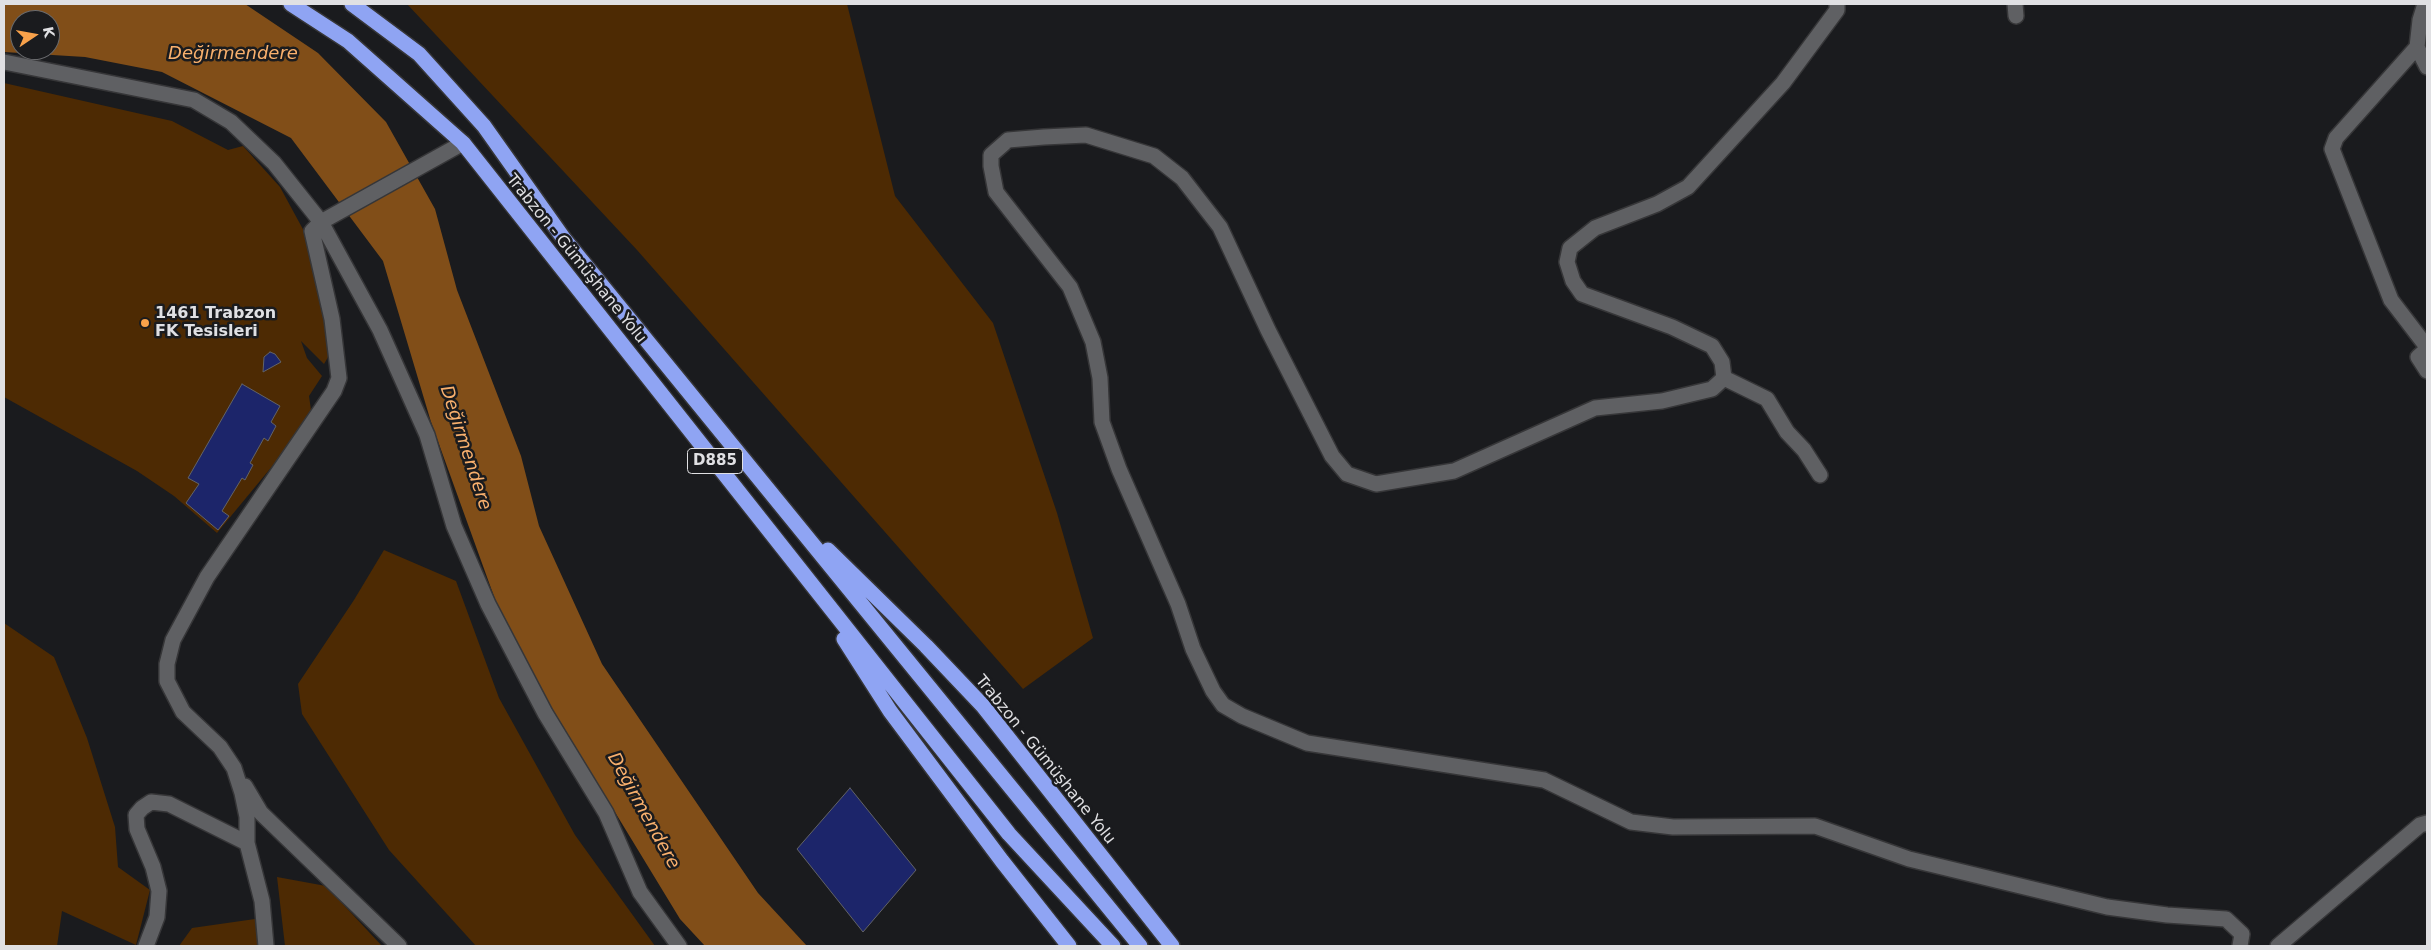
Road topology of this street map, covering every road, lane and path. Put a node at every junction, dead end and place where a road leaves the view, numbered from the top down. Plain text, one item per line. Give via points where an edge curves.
1 (291, 4) edge
2 (352, 4) edge
3 (1837, 4) edge
4 (2425, 4) edge
5 (2417, 47) junction
6 (4, 62) edge
7 (2427, 67) edge
8 (463, 143) junction
9 (321, 222) junction
10 (2427, 348) edge
11 (2427, 371) edge
12 (1724, 378) junction
13 (1820, 475) dead end
14 (775, 498) junction
15 (801, 570) junction
16 (234, 768) junction
17 (2427, 823) edge
18 (246, 842) junction
19 (146, 946) edge
20 (266, 946) edge
21 (399, 946) edge
22 (679, 946) edge
23 (1069, 946) edge
24 (1113, 946) edge
25 (1140, 946) edge
26 (1172, 946) edge
27 (2240, 946) edge
28 (2278, 946) edge

1 - 8 highway, Trabzon - Gümüşhane Yolu / D885 via 348,41
2 - 14 highway, Trabzon - Gümüşhane Yolu / D885 via 419,54 484,126 564,239
3 - 12 street via 1836,10 1783,83 1688,187 1657,204 1595,228 1570,248 1567,262 1573,281 1582,294 1672,327 1712,346 1722,362
4 - 5 street
5 - 7 street
5 - 10 street via 2336,138 2332,149 2391,300
6 - 9 street via 194,100 231,122 274,163
8 - 9 street
8 - 15 highway, Trabzon - Gümüşhane Yolu / D885
9 - 16 street via 312,231 332,319 339,378 334,392 207,577 173,640 167,664 167,681 183,712 220,748
9 - 22 street via 380,330 419,417 454,526 488,604 545,713 606,813 640,892
10 - 11 street via 2418,357
12 - 13 street via 1766,399
12 - 27 street via 1712,389 1662,401 1595,408 1454,471 1376,484 1346,474 1332,456 1220,226 1182,178 1154,156 1086,135 1008,140 991,155 996,192 1074,296 1093,342 1100,378 1102,422 1119,470 1178,604 1193,649 1212,691 1223,705 1307,742 1544,780 1631,822 1673,827 1815,826 1908,859 2107,907 2226,919 2242,934
14 - 25 highway, Trabzon - Gümüşhane Yolu / D885
14 - 26 highway, Trabzon - Gümüşhane Yolu via 983,706
15 - 23 highway, Trabzon - Gümüşhane Yolu via 890,711
15 - 24 highway, Trabzon - Gümüşhane Yolu / D885 via 1009,834
16 - 18 street via 247,817
16 - 21 street via 261,813
17 - 28 street via 2420,825
18 - 19 street via 169,804 151,802 142,808 136,816 137,829 153,866 159,891 157,916
18 - 20 street via 262,901

